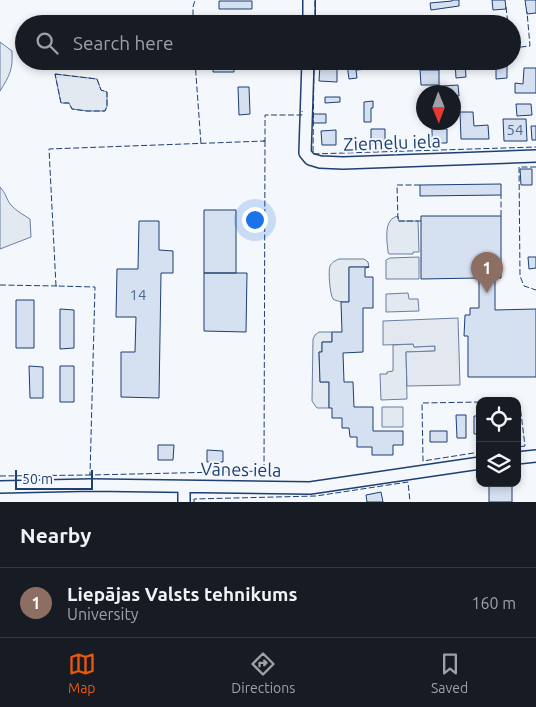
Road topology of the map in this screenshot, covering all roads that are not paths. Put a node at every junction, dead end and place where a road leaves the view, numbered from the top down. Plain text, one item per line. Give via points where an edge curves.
1 (309, 0) edge
2 (309, 15) edge
3 (308, 70) edge
4 (536, 156) edge
5 (536, 456) edge
6 (521, 458) edge
7 (476, 465) edge
8 (0, 487) edge
9 (184, 487) junction
10 (184, 502) edge

1 - 2 street
3 - 4 street, Ziemeļu iela via 306,152 310,159 343,163
5 - 6 street
7 - 9 street, Vānes iela via 310,488
8 - 9 street, Vānes iela
9 - 10 street

